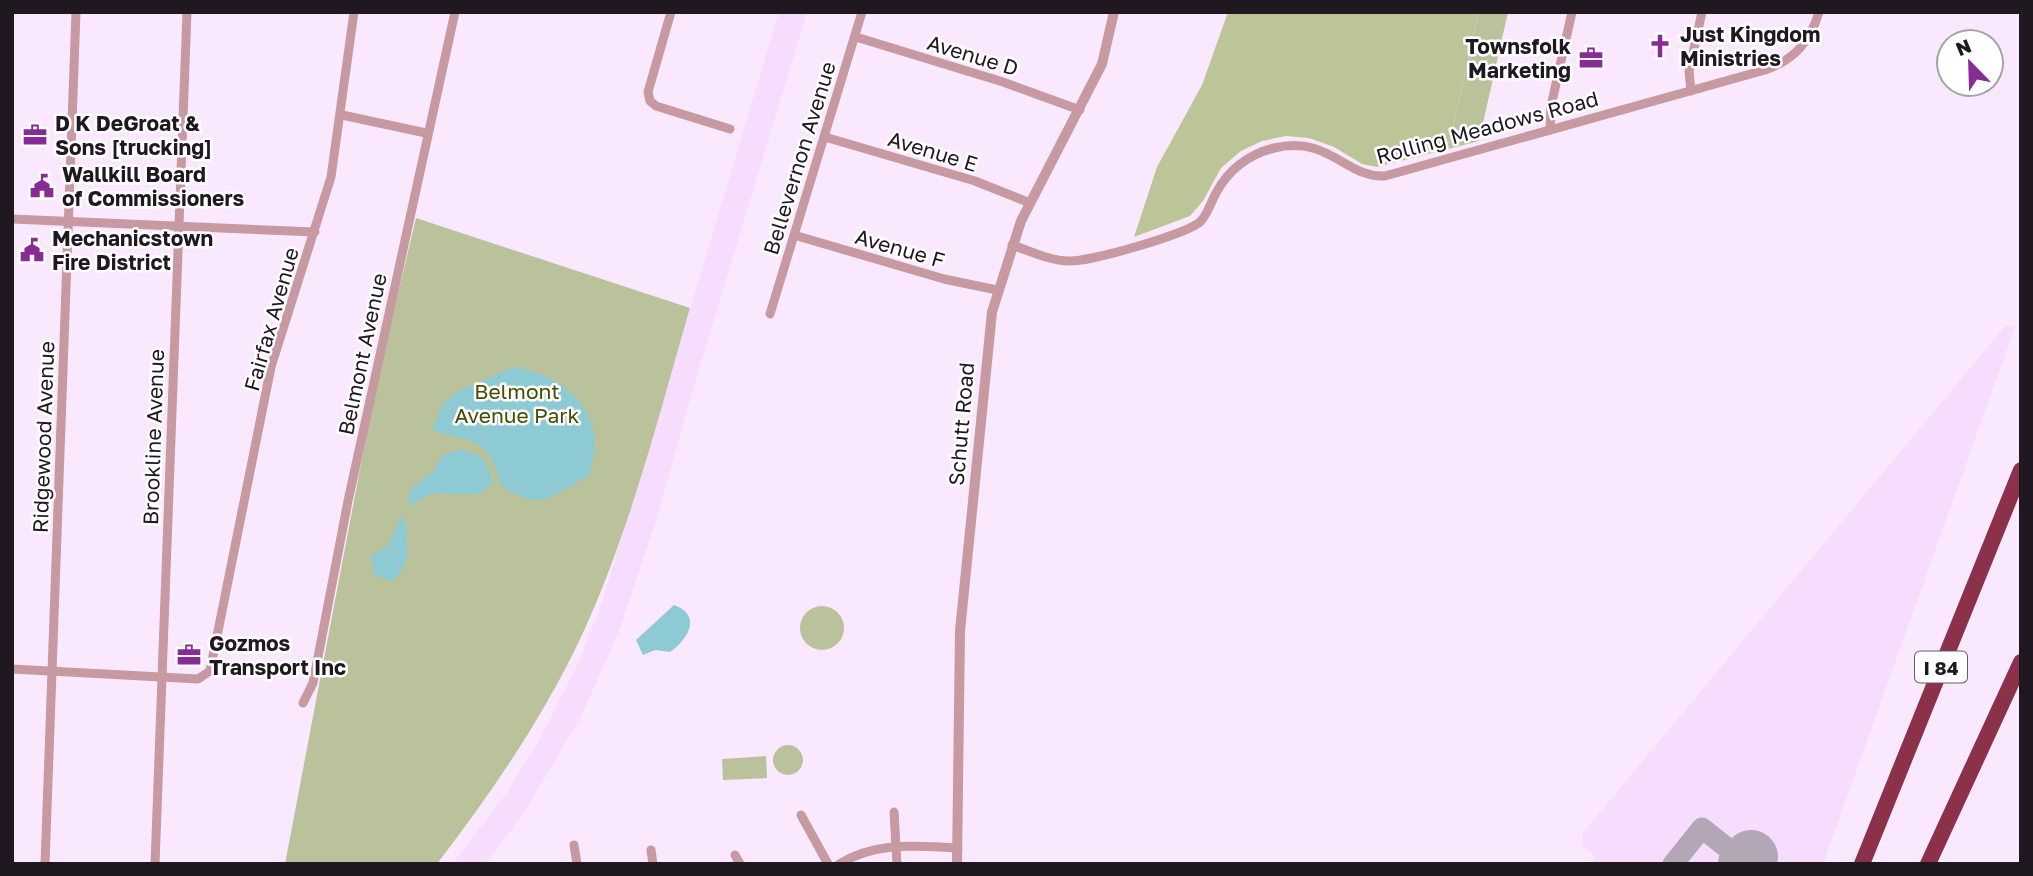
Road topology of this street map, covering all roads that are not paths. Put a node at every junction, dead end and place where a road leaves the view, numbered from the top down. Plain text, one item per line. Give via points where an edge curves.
1 (76, 12) edge
2 (187, 12) edge
3 (354, 12) edge
4 (455, 12) edge
5 (671, 12) edge
6 (862, 12) edge
7 (1114, 12) edge
8 (1572, 12) edge
9 (1702, 12) edge
10 (1819, 12) edge
11 (856, 37) junction
12 (1691, 91) junction
13 (1080, 110) junction
14 (342, 115) junction
15 (730, 130) dead end
16 (1550, 130) junction
17 (426, 133) junction
18 (825, 137) junction
19 (1030, 203) junction
20 (12, 219) edge
21 (68, 222) junction
22 (177, 226) junction
23 (315, 232) junction
24 (794, 235) junction
25 (1012, 245) junction
26 (997, 290) junction
27 (770, 314) dead end
28 (2021, 470) edge
29 (2021, 662) edge
30 (12, 669) edge
31 (52, 671) junction
32 (164, 677) junction
33 (303, 703) dead end
34 (894, 812) dead end
35 (801, 815) dead end
36 (574, 845) dead end
37 (897, 845) junction
38 (958, 848) junction
39 (651, 850) dead end
40 (45, 864) edge
41 (155, 864) edge
42 (577, 864) edge
43 (653, 864) edge
44 (828, 864) edge
45 (839, 864) edge
46 (897, 864) edge
47 (957, 864) edge
48 (1862, 864) edge
49 (1928, 864) edge

1 - 21 street, Ridgewood Avenue
2 - 22 street, Brookline Avenue
3 - 14 street, Fairfax Avenue
4 - 17 street, Belmont Avenue
5 - 15 street via 648,92 650,100 656,106
6 - 11 street, Bellevernon Avenue
7 - 13 street, Schutt Road via 1102,64
8 - 16 street
9 - 12 street via 1689,71
10 - 12 street, Rolling Meadows Road via 1804,45 1786,61
11 - 13 street, Avenue D
11 - 18 street, Bellevernon Avenue
12 - 16 street, Rolling Meadows Road
13 - 19 street, Schutt Road
14 - 17 street
14 - 23 street, Fairfax Avenue
16 - 25 street, Rolling Meadows Road via 1385,176 1364,173 1320,149 1275,148 1233,170 1202,219 1183,232 1076,261 1057,260
17 - 33 street, Belmont Avenue via 313,683
18 - 19 street, Avenue E via 975,181
18 - 24 street, Bellevernon Avenue
19 - 25 street, Schutt Road
20 - 21 street
21 - 22 street
21 - 31 street, Ridgewood Avenue
22 - 23 street
22 - 32 street, Brookline Avenue
23 - 32 street, Fairfax Avenue via 271,367 213,658 206,675 198,679
24 - 26 street, Avenue F
24 - 27 street, Bellevernon Avenue
25 - 26 street, Schutt Road
26 - 38 street, Schutt Road via 986,357 960,631
28 - 48 highway, I 84
29 - 49 highway
30 - 31 street
31 - 32 street
31 - 40 street, Ridgewood Avenue
32 - 41 street, Brookline Avenue
34 - 37 street
35 - 44 street
36 - 42 street
37 - 38 street
37 - 45 street via 866,850
37 - 46 street
38 - 47 street, Schutt Road
39 - 43 street

